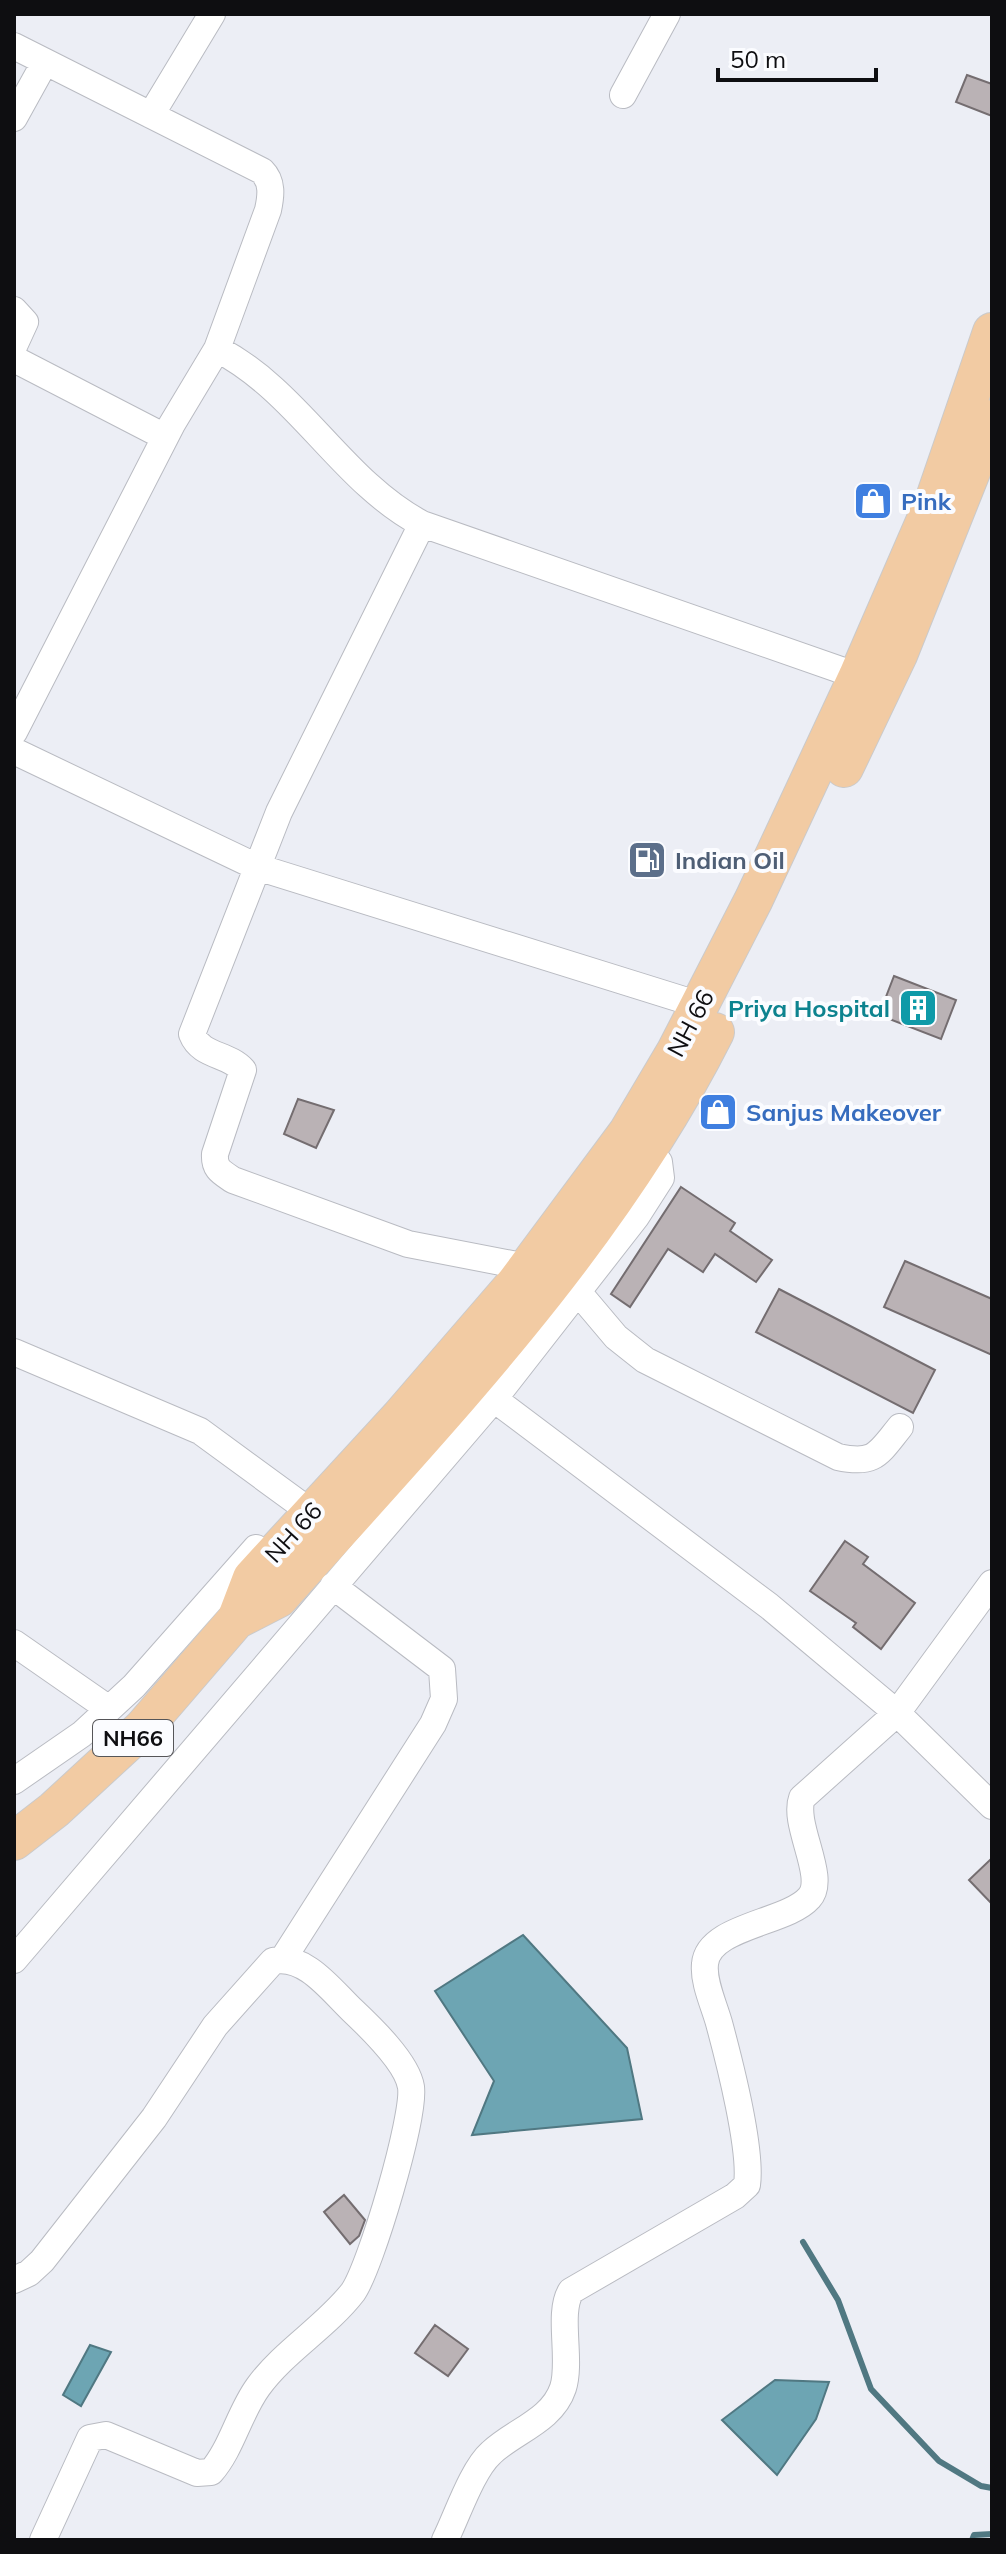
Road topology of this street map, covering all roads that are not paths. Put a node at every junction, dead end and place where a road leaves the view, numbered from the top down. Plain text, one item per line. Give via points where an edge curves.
1 (212, 14) edge
2 (667, 14) edge
3 (14, 46) edge
4 (45, 62) junction
5 (623, 95) dead end
6 (151, 115) junction
7 (14, 118) edge
8 (14, 310) edge
9 (992, 332) edge
10 (14, 346) edge
11 (217, 349) junction
12 (14, 359) edge
13 (992, 419) edge
14 (165, 437) junction
15 (422, 524) junction
16 (858, 676) junction
17 (14, 732) edge
18 (14, 751) edge
19 (257, 867) junction
20 (700, 1005) junction
21 (647, 1152) junction
22 (527, 1267) junction
23 (578, 1292) junction
24 (14, 1352) edge
25 (494, 1399) junction
26 (900, 1427) dead end
27 (381, 1438) junction
28 (297, 1502) junction
29 (992, 1583) edge
30 (333, 1586) junction
31 (236, 1620) junction
32 (14, 1643) edge
33 (109, 1709) junction
34 (897, 1713) junction
35 (14, 1781) edge
36 (992, 1806) edge
37 (14, 1841) edge
38 (283, 1959) junction
39 (14, 1960) edge
40 (14, 2280) edge
41 (43, 2540) edge
42 (445, 2540) edge

1 - 6 street
2 - 5 street
3 - 4 street
4 - 6 street
4 - 7 street
6 - 11 street via 259,169 269,179 268,210
8 - 10 street via 25,322
9 - 16 highway, NH 66 / NH66 via 934,501
11 - 14 street
11 - 15 street via 257,373 378,497
12 - 14 street
13 - 21 highway, NH 66 / NH66 via 898,655 744,975
14 - 17 street
15 - 16 street
15 - 19 street via 279,812
16 - 20 highway, NH 66 / NH66
18 - 19 street
19 - 20 street
19 - 22 street via 192,1034 200,1048 243,1070 214,1165 233,1180 408,1244
20 - 22 highway, NH 66 / NH66 via 628,1132
21 - 23 street via 659,1162 661,1178
21 - 31 highway, NH 66 / NH66 via 582,1245 480,1371 279,1598
22 - 27 highway, NH 66 / NH66
23 - 25 street
23 - 26 street via 616,1337 645,1360 838,1457 873,1459
24 - 28 street via 200,1431
25 - 30 street
25 - 34 street via 769,1606
27 - 28 street via 353,1443
27 - 31 highway, NH 66 / NH66 via 252,1578
28 - 33 street
29 - 34 street
30 - 38 street via 442,1669 444,1699
30 - 39 street
31 - 37 highway, NH 66 / NH66 via 143,1728
32 - 33 street
33 - 35 street
34 - 36 street
34 - 42 street via 802,1798 801,1819 815,1883 812,1896 720,1940 707,1953 705,1973 728,2055 747,2185 571,2291 562,2391 546,2414 490,2453
38 - 40 street via 257,1975 42,2261
38 - 41 street via 308,1969 375,2032 411,2087 369,2264 352,2292 259,2386 211,2472 197,2473 106,2435 90,2438

